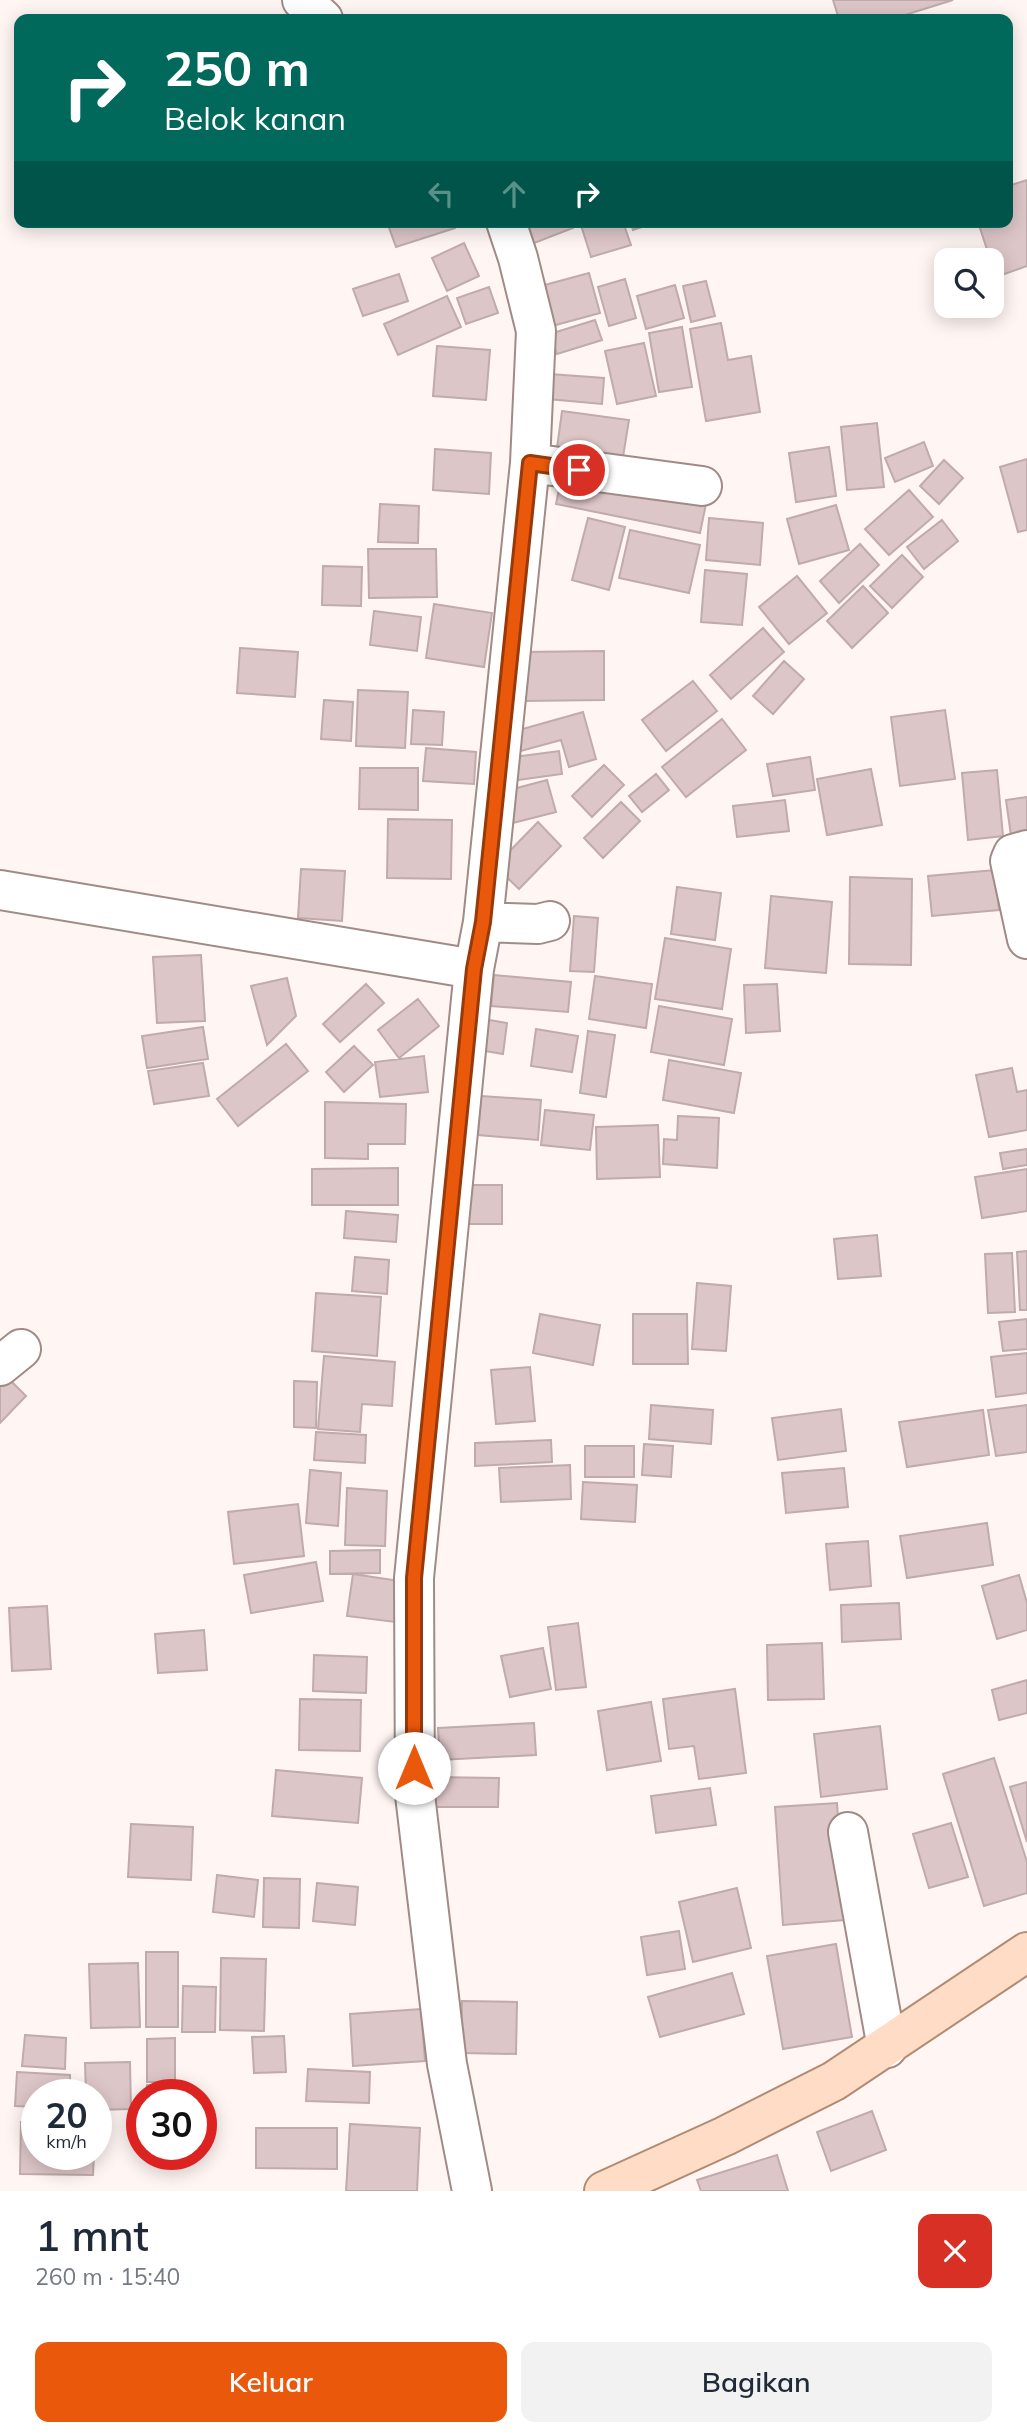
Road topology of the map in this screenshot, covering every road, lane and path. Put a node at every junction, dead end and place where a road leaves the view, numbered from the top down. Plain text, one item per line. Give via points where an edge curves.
1 (302, 0) edge
2 (317, 14) edge
3 (508, 228) edge
4 (530, 463) junction
5 (702, 486) dead end
6 (1027, 850) edge
7 (0, 890) edge
8 (550, 921) dead end
9 (483, 922) junction
10 (1027, 939) edge
11 (474, 969) junction
12 (848, 1832) dead end
13 (1027, 1952) edge
14 (887, 2048) junction
15 (645, 2183) edge
16 (472, 2191) edge
17 (604, 2191) edge

1 - 2 street
3 - 4 street via 536,331
4 - 5 street
4 - 9 street
6 - 10 street via 1013,854 1010,862
7 - 11 street
8 - 9 street
9 - 11 street
11 - 16 street via 414,1578 415,1795 447,2064
12 - 14 street
13 - 14 main road
14 - 15 main road
15 - 17 main road

